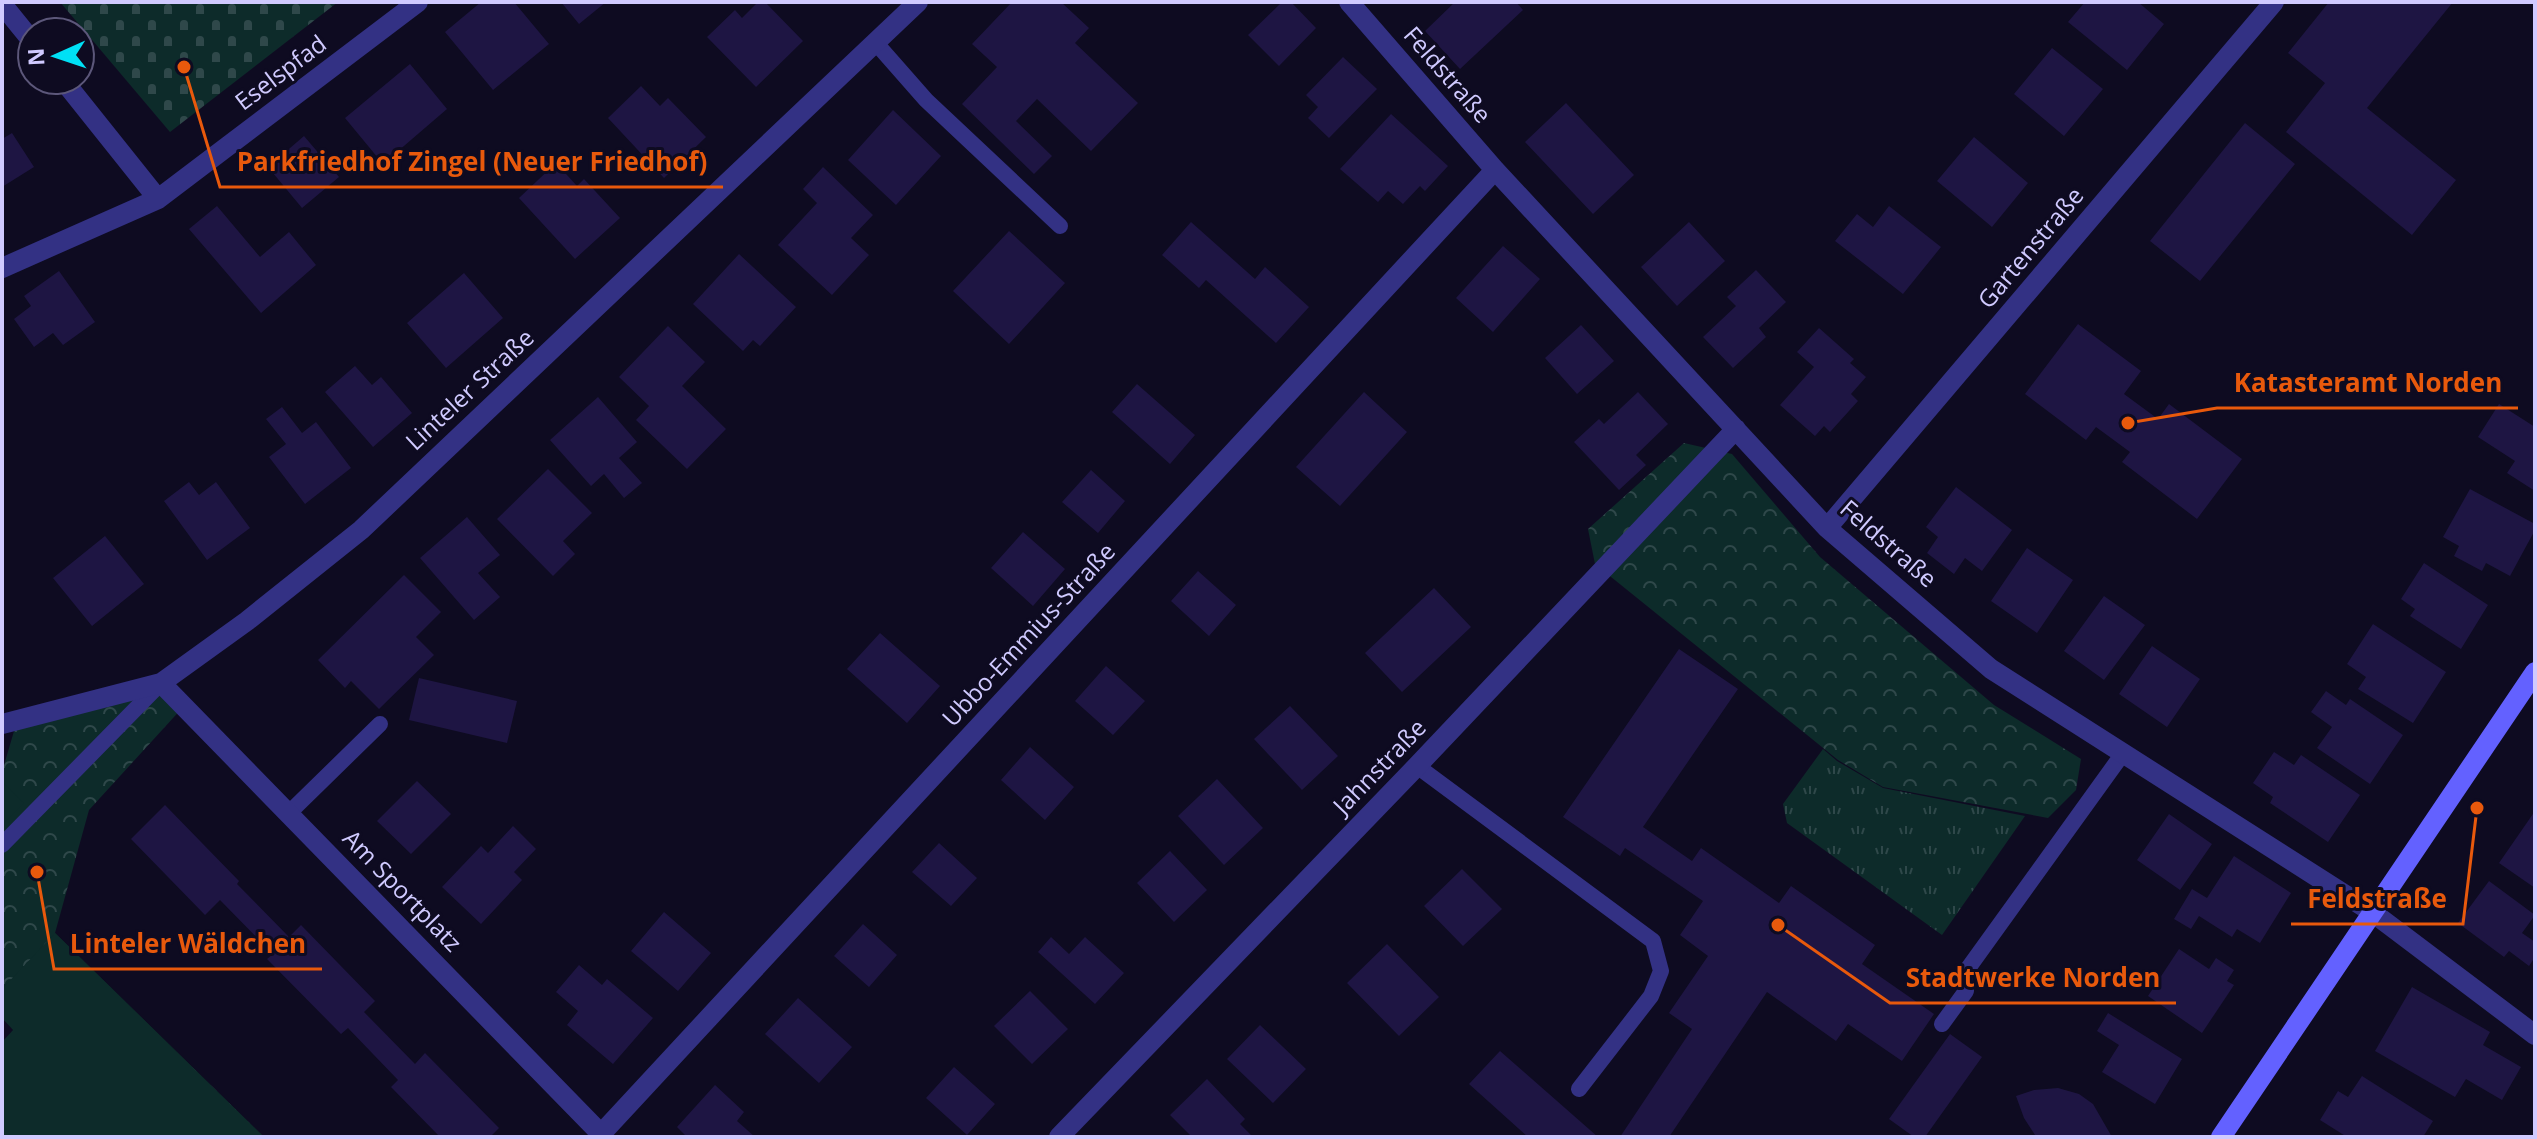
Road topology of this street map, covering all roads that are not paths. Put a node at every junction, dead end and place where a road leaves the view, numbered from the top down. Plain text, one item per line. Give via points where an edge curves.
1 (418, 2) edge
2 (918, 2) edge
3 (1349, 2) edge
4 (2274, 2) edge
5 (2, 4) edge
6 (16, 21) edge
7 (875, 42) junction
8 (76, 96) edge
9 (1495, 170) junction
10 (158, 199) junction
11 (1060, 226) dead end
12 (2, 268) edge
13 (1736, 429) junction
14 (1827, 528) junction
15 (2535, 672) edge
16 (161, 683) junction
17 (2, 724) edge
18 (380, 724) dead end
19 (2124, 752) junction
20 (1417, 766) junction
21 (289, 813) junction
22 (2, 845) edge
23 (2372, 912) junction
24 (1942, 1024) dead end
25 (2535, 1035) edge
26 (1579, 1089) dead end
27 (602, 1136) edge
28 (1059, 1137) edge
29 (2221, 1137) edge

1 - 10 street, Eselspfad
2 - 7 street, Linteler Straße
3 - 9 street, Feldstraße
4 - 14 street, Gartenstraße
5 - 6 street
7 - 11 lane via 926,100
7 - 16 street, Linteler Straße via 361,530
8 - 10 street
9 - 13 street, Feldstraße
9 - 27 street, Ubbo-Emmius-Straße
10 - 12 street, Eselspfad
13 - 14 street, Feldstraße
13 - 20 street, Jahnstraße
14 - 19 street, Feldstraße via 1991,669
15 - 23 main road
16 - 17 street, Linteler Straße
16 - 21 street, Am Sportplatz
16 - 22 lane
18 - 21 lane
19 - 23 street, Feldstraße
19 - 24 lane via 1964,974 1966,991
20 - 26 lane via 1653,941 1661,971 1651,996
20 - 28 street, Jahnstraße
21 - 27 street, Am Sportplatz
23 - 25 street, Feldstraße
23 - 29 main road

